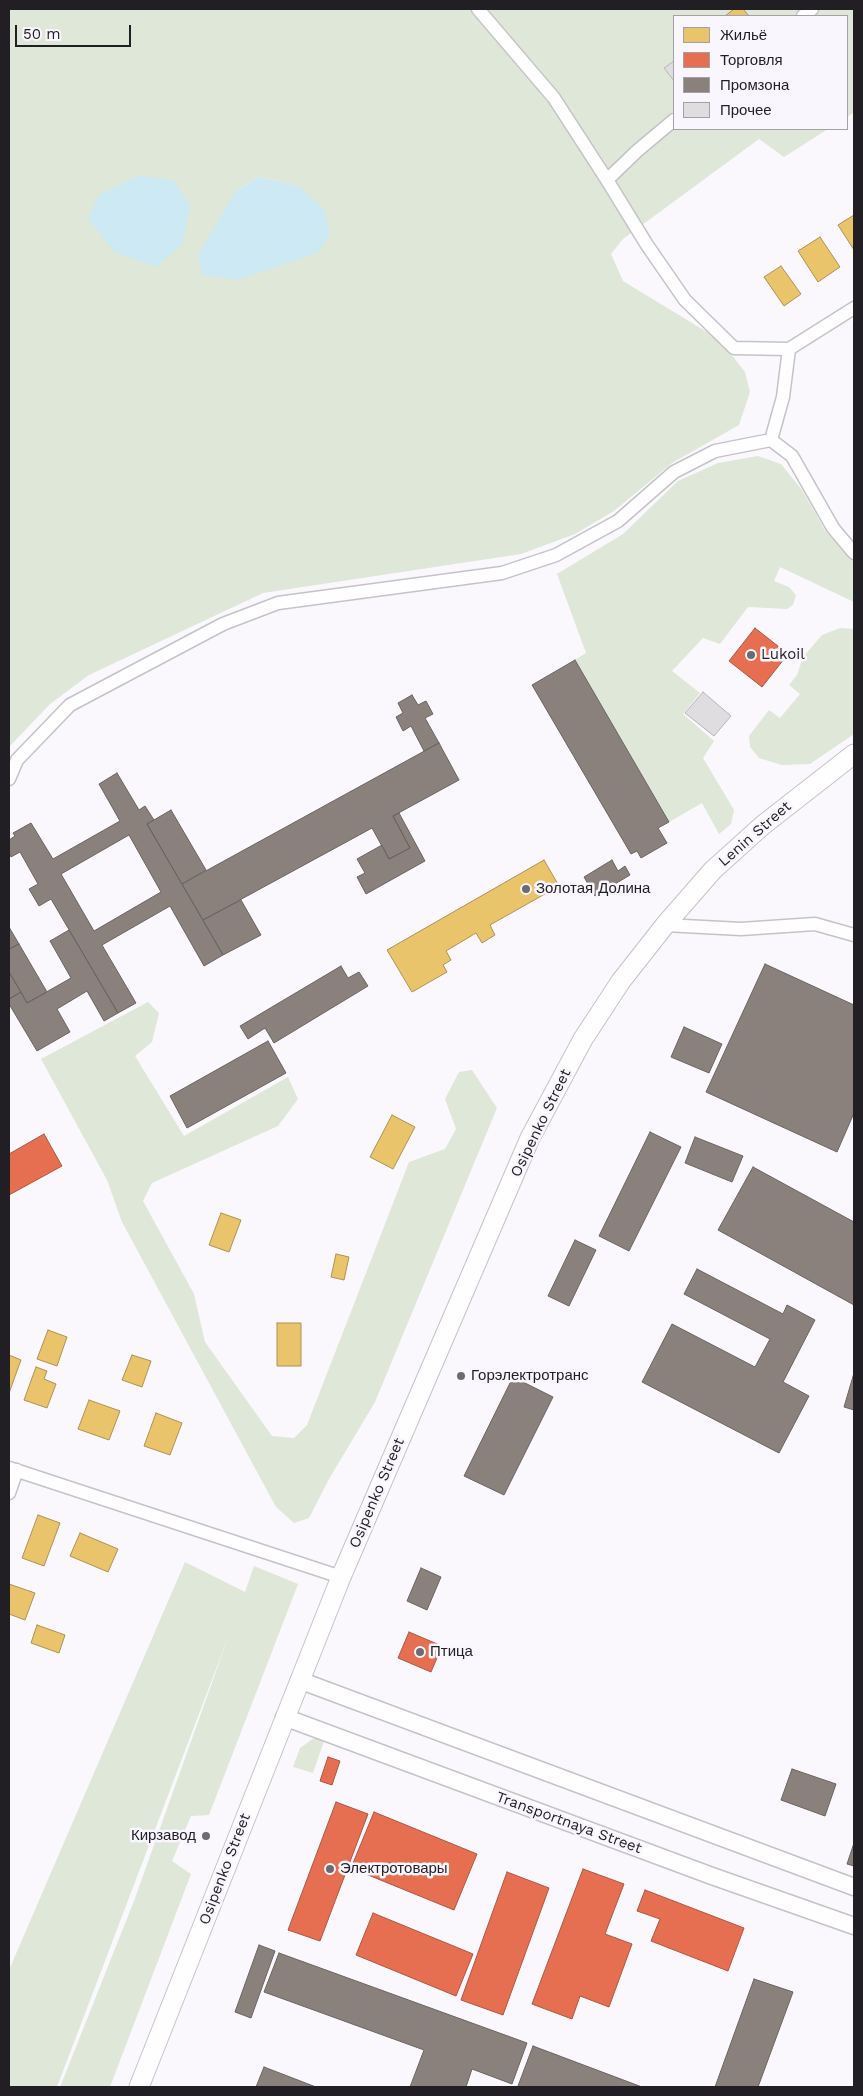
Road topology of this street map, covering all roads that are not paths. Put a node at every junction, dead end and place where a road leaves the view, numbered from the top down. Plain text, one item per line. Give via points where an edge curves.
1 (478, 9) edge
2 (673, 121) edge
3 (607, 180) junction
4 (854, 308) edge
5 (789, 350) junction
6 (771, 440) junction
7 (854, 553) edge
8 (854, 754) edge
9 (9, 779) edge
10 (665, 925) junction
11 (854, 935) edge
12 (13, 1469) edge
13 (9, 1493) edge
14 (341, 1577) junction
15 (299, 1680) junction
16 (284, 1717) junction
17 (854, 1887) edge
18 (854, 1926) edge
19 (139, 2087) edge

1 - 3 street via 554,98
2 - 3 street
3 - 5 street via 685,300 734,348
4 - 5 street
5 - 6 street
6 - 7 street via 792,456 833,528
6 - 9 street via 716,451 674,472 618,521 556,555 502,573 278,602 223,624 70,705 17,760
8 - 10 main road, Lenin Street via 763,825 713,870
10 - 11 street via 742,929 815,924
10 - 14 main road, Osipenko Street via 621,981 583,1039 530,1138
12 - 13 street
12 - 14 street
14 - 15 main road, Osipenko Street
15 - 16 main road, Osipenko Street
15 - 17 street
16 - 18 street, Transportnaya Street
16 - 19 main road, Osipenko Street

